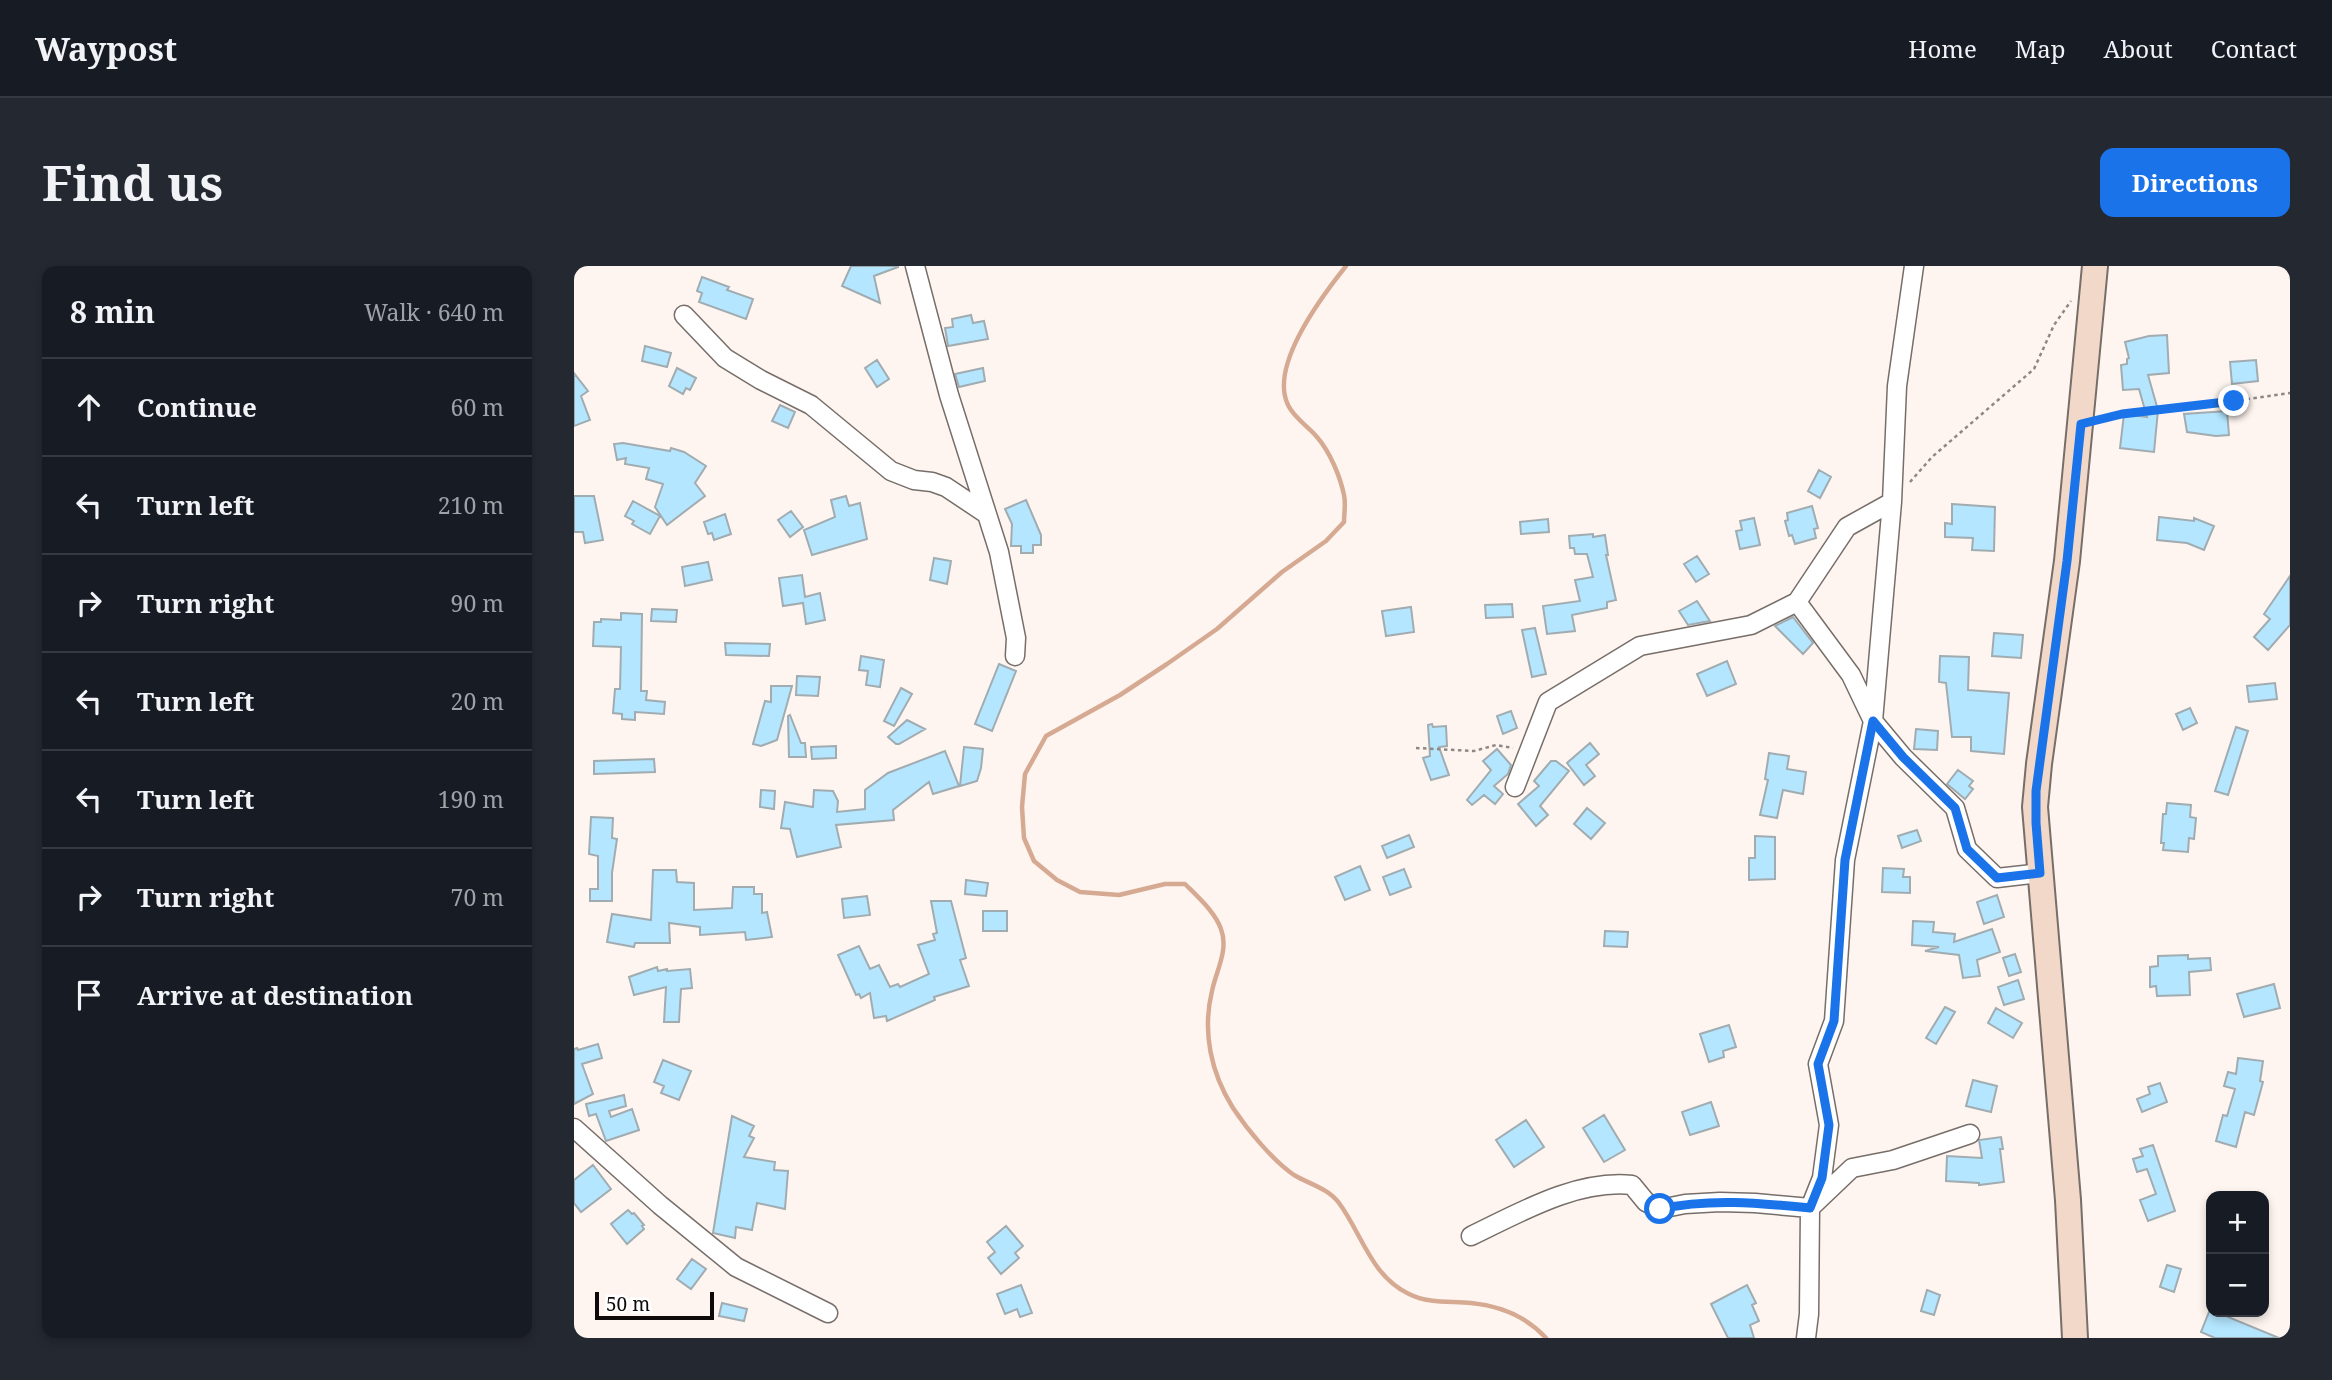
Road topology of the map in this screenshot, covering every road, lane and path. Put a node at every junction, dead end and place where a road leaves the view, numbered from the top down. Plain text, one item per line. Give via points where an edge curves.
1 (915, 266) edge
2 (1914, 266) edge
3 (2095, 266) edge
4 (2074, 296) dead end
5 (684, 315) dead end
6 (2290, 393) edge
7 (2081, 424) junction
8 (1892, 502) junction
9 (985, 513) junction
10 (1797, 602) junction
11 (1015, 656) dead end
12 (1873, 721) junction
13 (1416, 748) dead end
14 (1528, 751) junction
15 (1515, 787) dead end
16 (2040, 873) junction
17 (574, 1128) edge
18 (1970, 1134) dead end
19 (1810, 1208) junction
20 (1471, 1236) dead end
21 (828, 1313) dead end
22 (1806, 1338) edge
23 (2075, 1338) edge

1 - 9 street
2 - 8 street via 1897,386
3 - 7 main road
4 - 8 path via 2054,325 2034,369 1932,457
5 - 9 street via 725,358 811,405 891,471 946,487
6 - 7 path via 2122,414
7 - 16 main road via 2036,791
8 - 10 street via 1847,527
8 - 12 street
9 - 11 street via 999,552 1016,638
10 - 12 street via 1851,675
10 - 14 street via 1751,625 1640,646 1548,702
12 - 16 street via 1955,808 1967,849 1997,878
12 - 19 street via 1845,860 1834,1021 1818,1064 1829,1125 1822,1178
13 - 14 path via 1474,751 1496,745
14 - 15 street
16 - 23 main road
17 - 21 street via 736,1267
18 - 19 street via 1893,1160 1852,1168
19 - 20 street via 1720,1202 1660,1209 1646,1202 1632,1185 1611,1183 1546,1200
19 - 22 street

